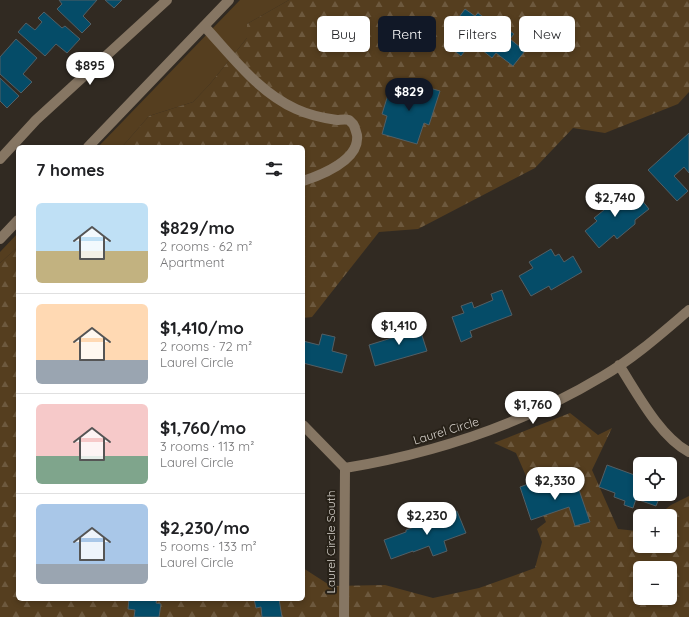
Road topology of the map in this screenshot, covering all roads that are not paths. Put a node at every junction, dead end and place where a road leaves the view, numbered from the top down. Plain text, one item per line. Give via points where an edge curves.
1 (167, 0) edge
2 (229, 0) edge
3 (204, 26) junction
4 (90, 145) edge
5 (0, 159) edge
6 (305, 181) edge
7 (16, 222) edge
8 (0, 239) edge
9 (689, 310) edge
10 (619, 366) junction
11 (305, 427) edge
12 (689, 452) edge
13 (345, 468) junction
14 (344, 617) edge

1 - 5 street via 36,120
2 - 3 street
3 - 4 street
3 - 6 street via 244,69 277,99 315,116 349,120 353,123 357,140 348,157 335,167
7 - 8 street
9 - 10 street, Laurel Circle
10 - 12 street via 661,429
10 - 13 street, Laurel Circle via 535,412 488,432 402,457
11 - 13 street
13 - 14 street, Laurel Circle South

